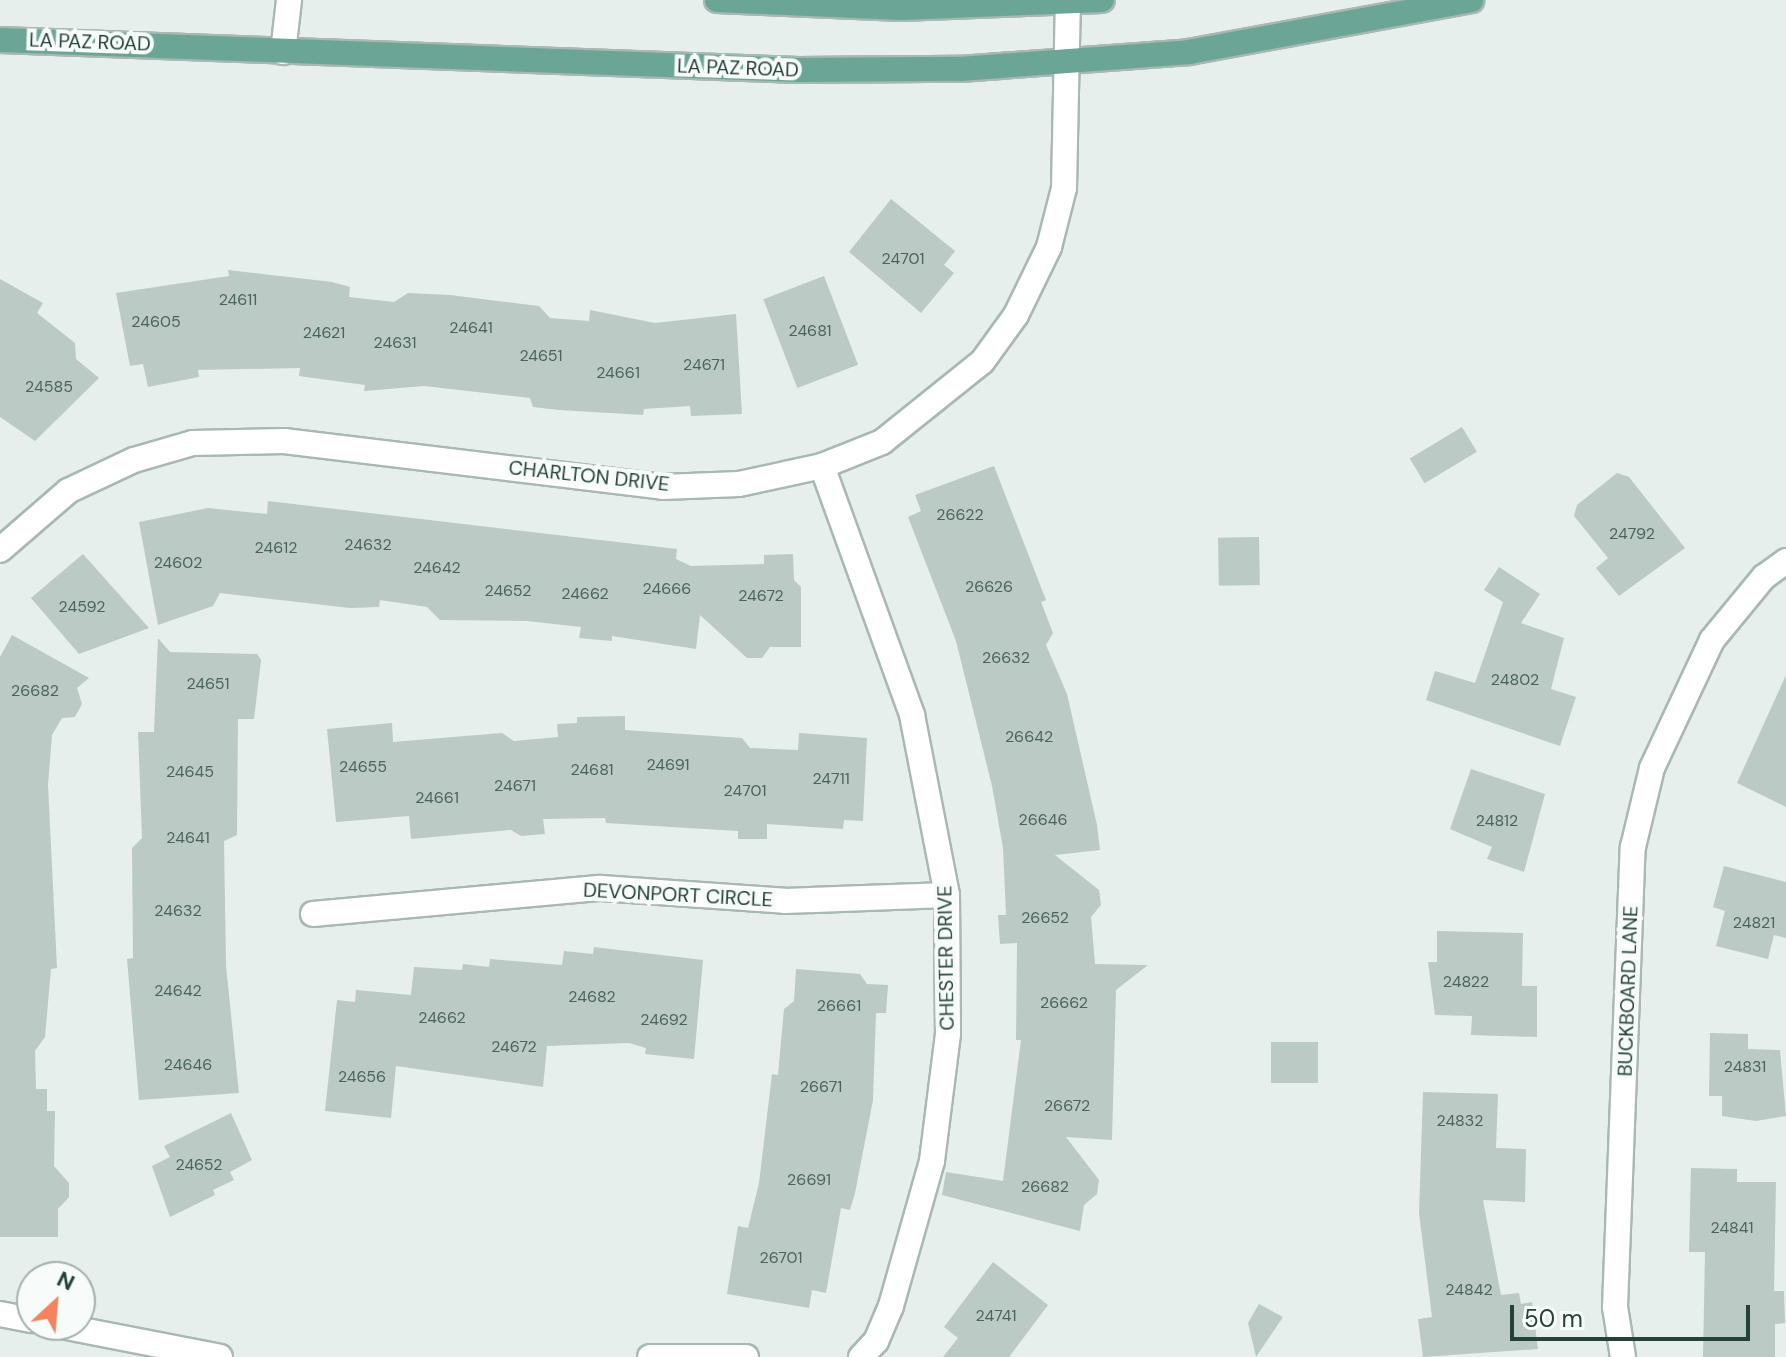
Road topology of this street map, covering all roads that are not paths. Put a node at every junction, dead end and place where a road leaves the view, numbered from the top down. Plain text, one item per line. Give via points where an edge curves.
1 (289, 0) edge
2 (717, 0) edge
3 (1102, 0) edge
4 (1471, 0) edge
5 (1068, 2) junction
6 (0, 40) edge
7 (283, 52) junction
8 (1068, 64) junction
9 (822, 466) junction
10 (1, 545) edge
11 (1786, 561) edge
12 (947, 895) junction
13 (313, 914) dead end
14 (96, 1333) edge
15 (220, 1357) edge
16 (650, 1357) edge
17 (746, 1357) edge
18 (861, 1357) edge
19 (1623, 1357) edge

1 - 7 street
2 - 5 main road via 901,8
3 - 5 main road
4 - 8 main road, LA PAZ ROAD via 1219,47
5 - 8 street, CHARLTON DRIVE
6 - 7 main road, LA PAZ ROAD
7 - 8 main road, LA PAZ ROAD via 798,70
8 - 9 street, CHARLTON DRIVE via 1064,188 1049,247 1016,315 982,362 927,412 882,442
9 - 10 street, CHARLTON DRIVE via 739,484 663,487 284,441 193,443 134,460 68,491
9 - 12 street, CHESTER DRIVE via 912,715
11 - 19 street, BUCKBOARD LANE via 1764,577 1712,640 1652,768 1633,847 1615,1307
12 - 13 street, DEVONPORT CIRCLE via 785,901 601,888
12 - 18 street, CHESTER DRIVE via 948,1034 932,1161 891,1306 876,1341
14 - 15 street
16 - 17 street

